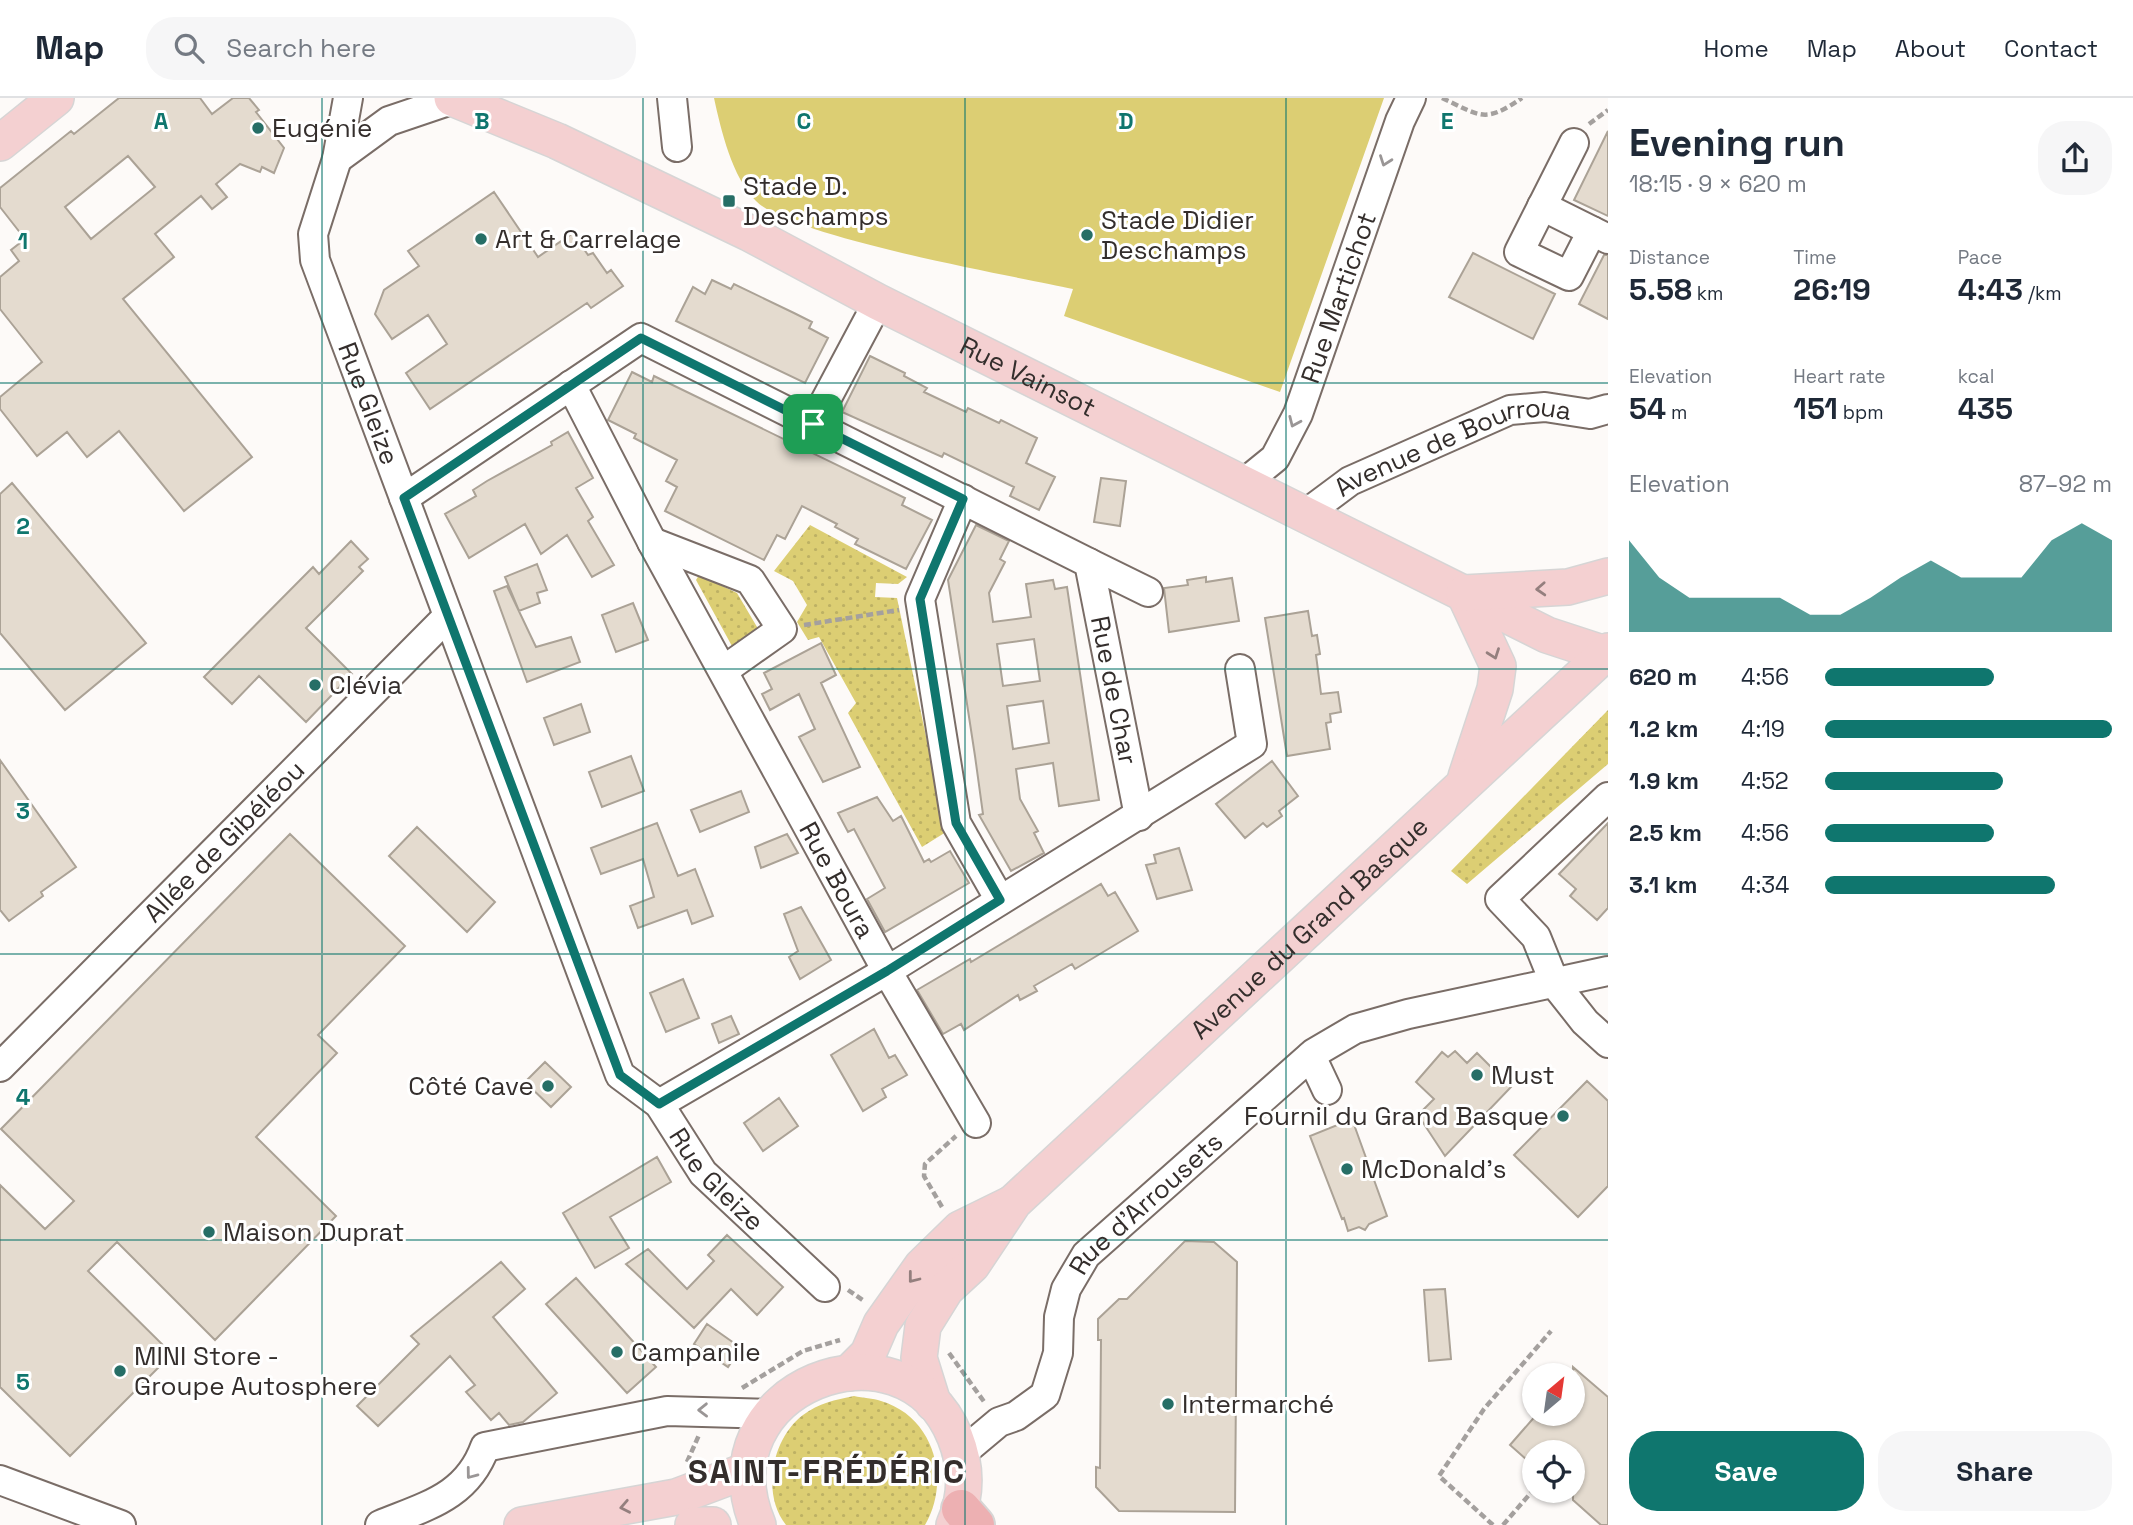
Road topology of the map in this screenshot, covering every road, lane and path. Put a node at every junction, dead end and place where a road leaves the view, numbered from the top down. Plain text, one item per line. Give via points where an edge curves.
1 (348, 98) edge
2 (672, 98) edge
3 (1411, 98) edge
4 (1442, 98) edge
5 (1522, 98) edge
6 (453, 99) edge
7 (47, 102) edge
8 (391, 109) edge
9 (0, 143) edge
10 (1574, 143) dead end
11 (677, 146) dead end
12 (337, 159) junction
13 (1542, 206) junction
14 (1600, 235) edge
15 (878, 302) junction
16 (571, 385) junction
17 (1608, 409) edge
18 (813, 424) junction
19 (1244, 484) junction
20 (404, 498) junction
21 (963, 499) junction
22 (1307, 513) junction
23 (652, 542) junction
24 (1089, 563) junction
25 (1608, 576) edge
26 (1148, 592) dead end
27 (1464, 593) junction
28 (921, 606) junction
29 (448, 616) junction
30 (782, 629) junction
31 (1607, 653) edge
32 (1240, 669) dead end
33 (724, 670) junction
34 (1465, 781) junction
35 (1608, 797) edge
36 (1139, 816) junction
37 (1000, 900) junction
38 (887, 971) junction
39 (1608, 971) edge
40 (1555, 984) junction
41 (1608, 1043) edge
42 (1311, 1056) junction
43 (0, 1067) edge
44 (1327, 1090) dead end
45 (659, 1104) junction
46 (966, 1129) joint
47 (1014, 1202) junction
48 (960, 1229) junction
49 (825, 1287) dead end
50 (1550, 1331) dead end
51 (849, 1373) junction
52 (711, 1410) junction
53 (939, 1411) junction
54 (771, 1414) junction
55 (999, 1422) junction
56 (961, 1453) junction
57 (748, 1470) junction
58 (0, 1480) edge
59 (1522, 1503) edge
60 (692, 1508) edge
61 (963, 1520) edge
62 (121, 1525) edge
63 (380, 1525) edge
64 (522, 1525) edge
65 (713, 1525) edge
66 (758, 1525) edge
67 (1493, 1525) edge
68 (1503, 1525) edge

1 - 12 street, Rue Gleize
2 - 11 street
3 -> 19 street, Rue Martichot via 1298,414 1275,458
4 - 5 path via 1482,117 1501,113
6 - 8 street
6 - 15 main road, Rue Vainsot via 582,152
7 - 9 main road
8 - 12 street
10 - 13 street
12 - 20 street, Rue Gleize via 313,234 315,260
13 - 14 street
13 - 14 street via 1519,252 1569,276
15 - 18 street
15 - 19 main road, Rue Vainsot
16 - 18 street, Rue de Char via 641,338
16 - 20 street, Rue de Char
16 - 23 street, Rue Boura
17 - 22 street, Avenue de Bourroua via 1590,414 1545,407 1510,410 1350,481
18 - 21 street, Rue de Char
19 - 22 main road, Rue Vainsot
20 - 29 street, Rue Gleize
21 - 24 street, Rue de Char
21 - 28 street
22 - 27 main road, Rue Vainsot
23 - 30 street via 750,580
23 - 33 street, Rue Boura
24 - 26 street, Rue de Char
24 - 36 street, Rue de Char
25 -> 27 main road via 1568,587
27 - 31 main road, Rue Vainsot via 1547,635
27 -> 34 main road via 1498,666
28 - 30 path
28 - 37 street via 956,823
29 - 43 street, Allée de Gibéléou
29 - 45 street, Rue Gleize via 620,1075
30 - 33 street
31 - 34 main road, Avenue du Grand Basque
32 - 36 street via 1252,744
33 - 38 street, Rue Boura
34 - 47 main road, Avenue du Grand Basque
35 - 40 street via 1500,899 1536,937
36 - 37 street
37 - 38 street
38 - 45 street
38 - 46 street, Rue Boura
39 - 40 street, Rue d'Arrousets
40 - 41 street
40 - 42 street, Rue d'Arrousets via 1394,1018 1355,1030
42 - 44 street
42 - 55 street, Rue d'Arrousets via 1086,1255 1066,1289 1058,1353 1045,1395
45 - 49 street, Rue Gleize via 703,1173
46 - 48 path via 930,1157 924,1175
47 - 48 main road, Avenue du Grand Basque
47 - 53 main road, Avenue du Grand Basque via 923,1326 919,1358
48 -> 51 main road, Avenue du Grand Basque via 922,1266 881,1324 868,1354
50 - 67 path via 1484,1409 1439,1476
51 - 53 main road via 874,1373 904,1382
51 - 54 main road via 834,1373 802,1386
52 - 54 street
52 - 60 path via 684,1468
52 -> 63 street via 656,1413 485,1447 477,1470 458,1490
53 - 55 street
53 - 56 main road, Avenue du Grand Basque
54 - 57 main road via 757,1437
55 - 56 street, Rue d'Arrousets
56 - 61 main road, Avenue du Grand Basque
57 - 60 main road
57 - 66 main road via 748,1491
58 - 62 street
59 - 68 path
60 -> 64 main road via 676,1497
60 - 65 main road

